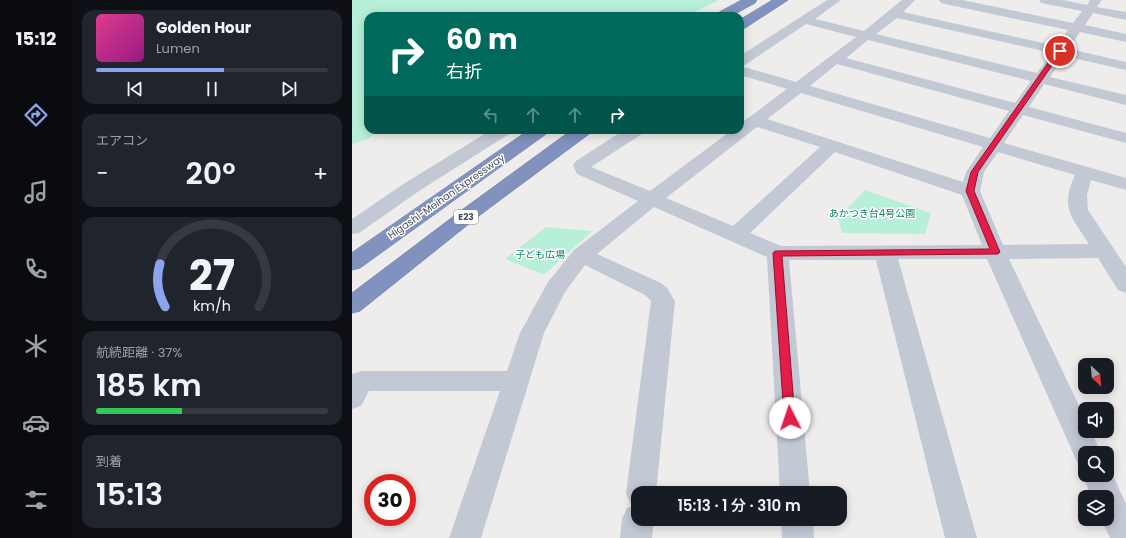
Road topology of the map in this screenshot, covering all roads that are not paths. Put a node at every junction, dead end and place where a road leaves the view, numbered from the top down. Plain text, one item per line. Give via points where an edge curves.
1 (751, 0) edge
2 (782, 0) edge
3 (835, 0) edge
4 (909, 0) edge
5 (945, 0) edge
6 (1045, 0) edge
7 (1093, 4) edge
8 (729, 12) edge
9 (893, 14) junction
10 (1126, 16) edge
11 (804, 20) junction
12 (744, 23) edge
13 (1076, 27) junction
14 (865, 36) junction
15 (1126, 38) edge
16 (1060, 51) junction
17 (744, 59) edge
18 (834, 59) junction
19 (1126, 66) edge
20 (744, 71) edge
21 (1040, 78) junction
22 (797, 87) junction
23 (1126, 100) edge
24 (1019, 109) junction
25 (754, 120) junction
26 (744, 128) edge
27 (497, 134) edge
28 (534, 134) edge
29 (578, 134) edge
30 (630, 134) edge
31 (736, 134) edge
32 (1126, 138) edge
33 (994, 145) junction
34 (832, 146) junction
35 (1085, 172) junction
36 (1126, 184) edge
37 (970, 191) junction
38 (651, 200) junction
39 (352, 228) edge
40 (736, 235) junction
41 (1104, 250) junction
42 (995, 252) junction
43 (778, 253) junction
44 (885, 253) junction
45 (582, 255) junction
46 (352, 263) edge
47 (1126, 285) edge
48 (352, 305) edge
49 (516, 381) junction
50 (352, 398) edge
51 (1084, 446) edge
52 (1100, 482) edge
53 (642, 486) edge
54 (795, 486) edge
55 (637, 526) edge
56 (797, 526) edge
57 (466, 538) edge
58 (636, 538) edge
59 (798, 538) edge
60 (961, 538) edge
61 (1126, 538) edge

1 - 8 highway
2 - 12 highway
3 - 11 street
4 - 9 street
5 - 13 street
6 - 7 street
7 - 10 street
7 - 13 street
9 - 14 street
9 - 16 street
11 - 14 street
11 - 17 street
13 - 15 street
13 - 16 street
14 - 18 street
14 - 21 street
16 - 19 street
16 - 21 street
18 - 22 street
18 - 24 street
20 - 22 street
21 - 23 street
21 - 24 street
22 - 25 street
22 - 33 street
24 - 32 street
24 - 33 street
25 - 26 street
25 - 34 street
27 - 39 street
28 - 46 highway, Higashi-Meihan Expressway
29 - 48 highway, E23
30 - 38 street via 582,165 583,170
31 - 38 street
33 - 35 street
33 - 37 street via 975,172
34 - 37 street
34 - 40 street
35 - 36 street
35 - 41 street via 1075,202
37 - 42 street
38 - 40 street
38 - 45 street
40 - 43 street
41 - 42 street
41 - 47 street
42 - 44 street
42 - 51 street
43 - 44 street
43 - 54 street
44 - 60 street
45 - 49 street via 556,288 542,313 532,333
45 - 53 street via 653,289 660,294 663,301
49 - 50 street via 361,381
49 - 57 street
52 - 61 street
55 - 58 street
56 - 59 street

